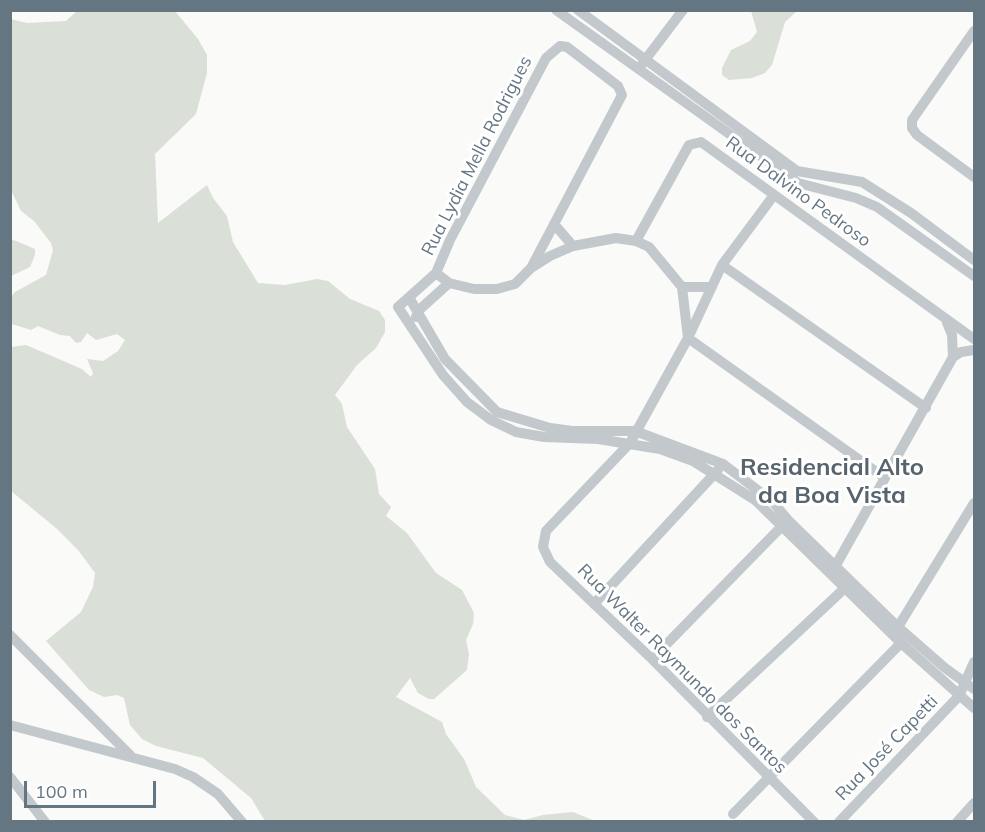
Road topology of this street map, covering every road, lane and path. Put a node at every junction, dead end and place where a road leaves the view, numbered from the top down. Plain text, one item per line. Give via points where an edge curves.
1 (556, 10) edge
2 (683, 10) edge
3 (584, 12) edge
4 (975, 31) edge
5 (646, 60) junction
6 (638, 69) junction
7 (973, 173) edge
8 (774, 195) junction
9 (554, 224) junction
10 (636, 241) junction
11 (573, 246) junction
12 (975, 260) edge
13 (722, 265) junction
14 (531, 268) junction
15 (436, 273) junction
16 (975, 276) edge
17 (449, 283) junction
18 (711, 286) junction
19 (682, 287) junction
20 (410, 299) junction
21 (418, 311) junction
22 (944, 318) junction
23 (412, 327) junction
24 (688, 338) junction
25 (975, 339) edge
26 (975, 350) edge
27 (953, 357) junction
28 (926, 408) junction
29 (635, 431) junction
30 (630, 443) junction
31 (723, 464) junction
32 (714, 473) junction
33 (885, 478) junction
34 (975, 503) edge
35 (785, 524) junction
36 (836, 565) junction
37 (846, 587) junction
38 (594, 604) junction
39 (898, 627) junction
40 (10, 635) edge
41 (901, 643) junction
42 (652, 659) junction
43 (975, 662) edge
44 (964, 681) junction
45 (975, 689) edge
46 (959, 696) junction
47 (975, 708) edge
48 (707, 717) junction
49 (10, 725) edge
50 (131, 756) junction
51 (10, 777) edge
52 (770, 778) junction
53 (975, 803) edge
54 (733, 814) dead end
55 (45, 822) edge
56 (242, 822) edge
57 (814, 822) edge
58 (839, 822) edge
59 (957, 822) edge

1 - 6 street
2 - 5 street
3 - 5 street
4 - 7 street via 914,114 912,128
5 - 6 street
5 - 12 street via 797,171 862,182
6 - 16 street via 798,183 877,207
8 - 10 street, Rua Dalvino Pedroso via 701,142 692,142
8 - 13 street
8 - 22 street, Rua Dalvino Pedroso
9 - 11 street
9 - 14 street
9 - 15 street, Rua Lydia Mella Rodrigues via 622,95 618,86 567,47 560,46 546,58
10 - 11 street via 616,238
10 - 19 street via 649,247
11 - 14 street
13 - 18 street
13 - 28 street
14 - 17 street via 515,284 497,289
15 - 17 street
15 - 20 street, Rua Lydia Mella Rodrigues
17 - 21 street
18 - 19 street
18 - 24 street
19 - 24 street
20 - 21 street
20 - 23 street, Rua Lydia Mella Rodrigues via 398,307
21 - 23 street
21 - 29 street via 445,359 497,412 550,428
22 - 25 street, Rua Dalvino Pedroso
22 - 27 street via 950,328
23 - 30 street via 443,375 467,402 491,420 516,432 544,437
24 - 29 street
24 - 33 street
26 - 27 street
27 - 28 street
28 - 33 street
29 - 30 street
29 - 31 street
30 - 32 street via 693,460
30 - 38 street, Rua Walter Raymundo dos Santos via 546,531 543,547 550,562
31 - 32 street
31 - 35 street via 772,501
32 - 35 street
32 - 38 street
33 - 36 street
34 - 39 street
35 - 36 street
35 - 37 street
35 - 42 street
36 - 39 street
37 - 41 street
37 - 48 street
38 - 42 street, Rua Walter Raymundo dos Santos
39 - 44 street
40 - 50 street
41 - 46 street
41 - 52 street
42 - 48 street, Rua Walter Raymundo dos Santos
43 - 44 street
44 - 45 street
44 - 46 street
46 - 47 street
46 - 58 street, Rua José Capetti
48 - 52 street, Rua Walter Raymundo dos Santos
49 - 50 street
50 - 56 street via 193,777 218,794
51 - 55 street
52 - 54 street
52 - 57 street, Rua Walter Raymundo dos Santos
53 - 59 street

